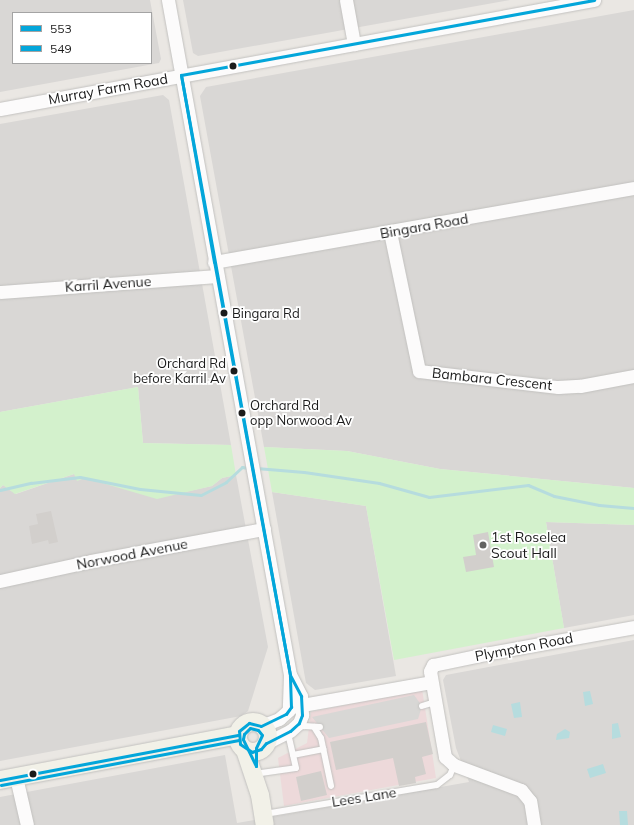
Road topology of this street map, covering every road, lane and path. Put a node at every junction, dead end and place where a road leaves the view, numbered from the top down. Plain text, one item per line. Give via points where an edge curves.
1 (168, 0) edge
2 (346, 0) edge
3 (594, 0) edge
4 (354, 44) junction
5 (181, 75) junction
6 (0, 109) edge
7 (634, 188) edge
8 (390, 232) junction
9 (214, 262) junction
10 (217, 276) junction
11 (0, 292) edge
12 (634, 376) edge
13 (264, 529) junction
14 (0, 581) edge
15 (634, 627) edge
16 (431, 682) junction
17 (435, 702) junction
18 (296, 706) junction
19 (422, 706) dead end
20 (299, 723) junction
21 (262, 726) junction
22 (288, 732) junction
23 (253, 744) junction
24 (323, 749) junction
25 (293, 755) junction
26 (454, 765) junction
27 (261, 773) junction
28 (8, 778) edge
29 (331, 786) dead end
30 (260, 795) junction
31 (265, 819) edge
32 (27, 825) edge
33 (534, 825) edge

1 - 5 street
2 - 4 street
3 - 4 street, Murray Farm Road
4 - 5 street, Murray Farm Road
5 - 6 street, Murray Farm Road
5 - 9 street
7 - 8 street, Bingara Road
8 - 9 street, Bingara Road
8 - 12 street, Bambara Crescent via 419,371 558,387 580,386
9 - 10 street
10 - 11 street, Karril Avenue
10 - 13 street
13 - 14 street, Norwood Avenue
13 - 18 street
15 - 16 street, Plympton Road via 552,640 434,665 430,671
16 - 17 street
16 - 18 street
17 - 19 lane
17 - 26 street via 445,757
18 - 20 street
18 - 21 street
20 - 22 street
20 - 24 lane via 317,727
21 - 23 street via 267,734
21 - 23 street via 249,723 242,728
22 - 23 street
22 - 25 lane
23 - 27 street
23 - 28 street
23 - 30 street
24 - 25 lane
24 - 29 lane
25 - 27 lane via 296,768
26 - 31 lane, Lees Lane via 450,775 437,785
26 - 33 street via 521,790 530,801
27 - 30 street
28 - 32 street
30 - 31 street

